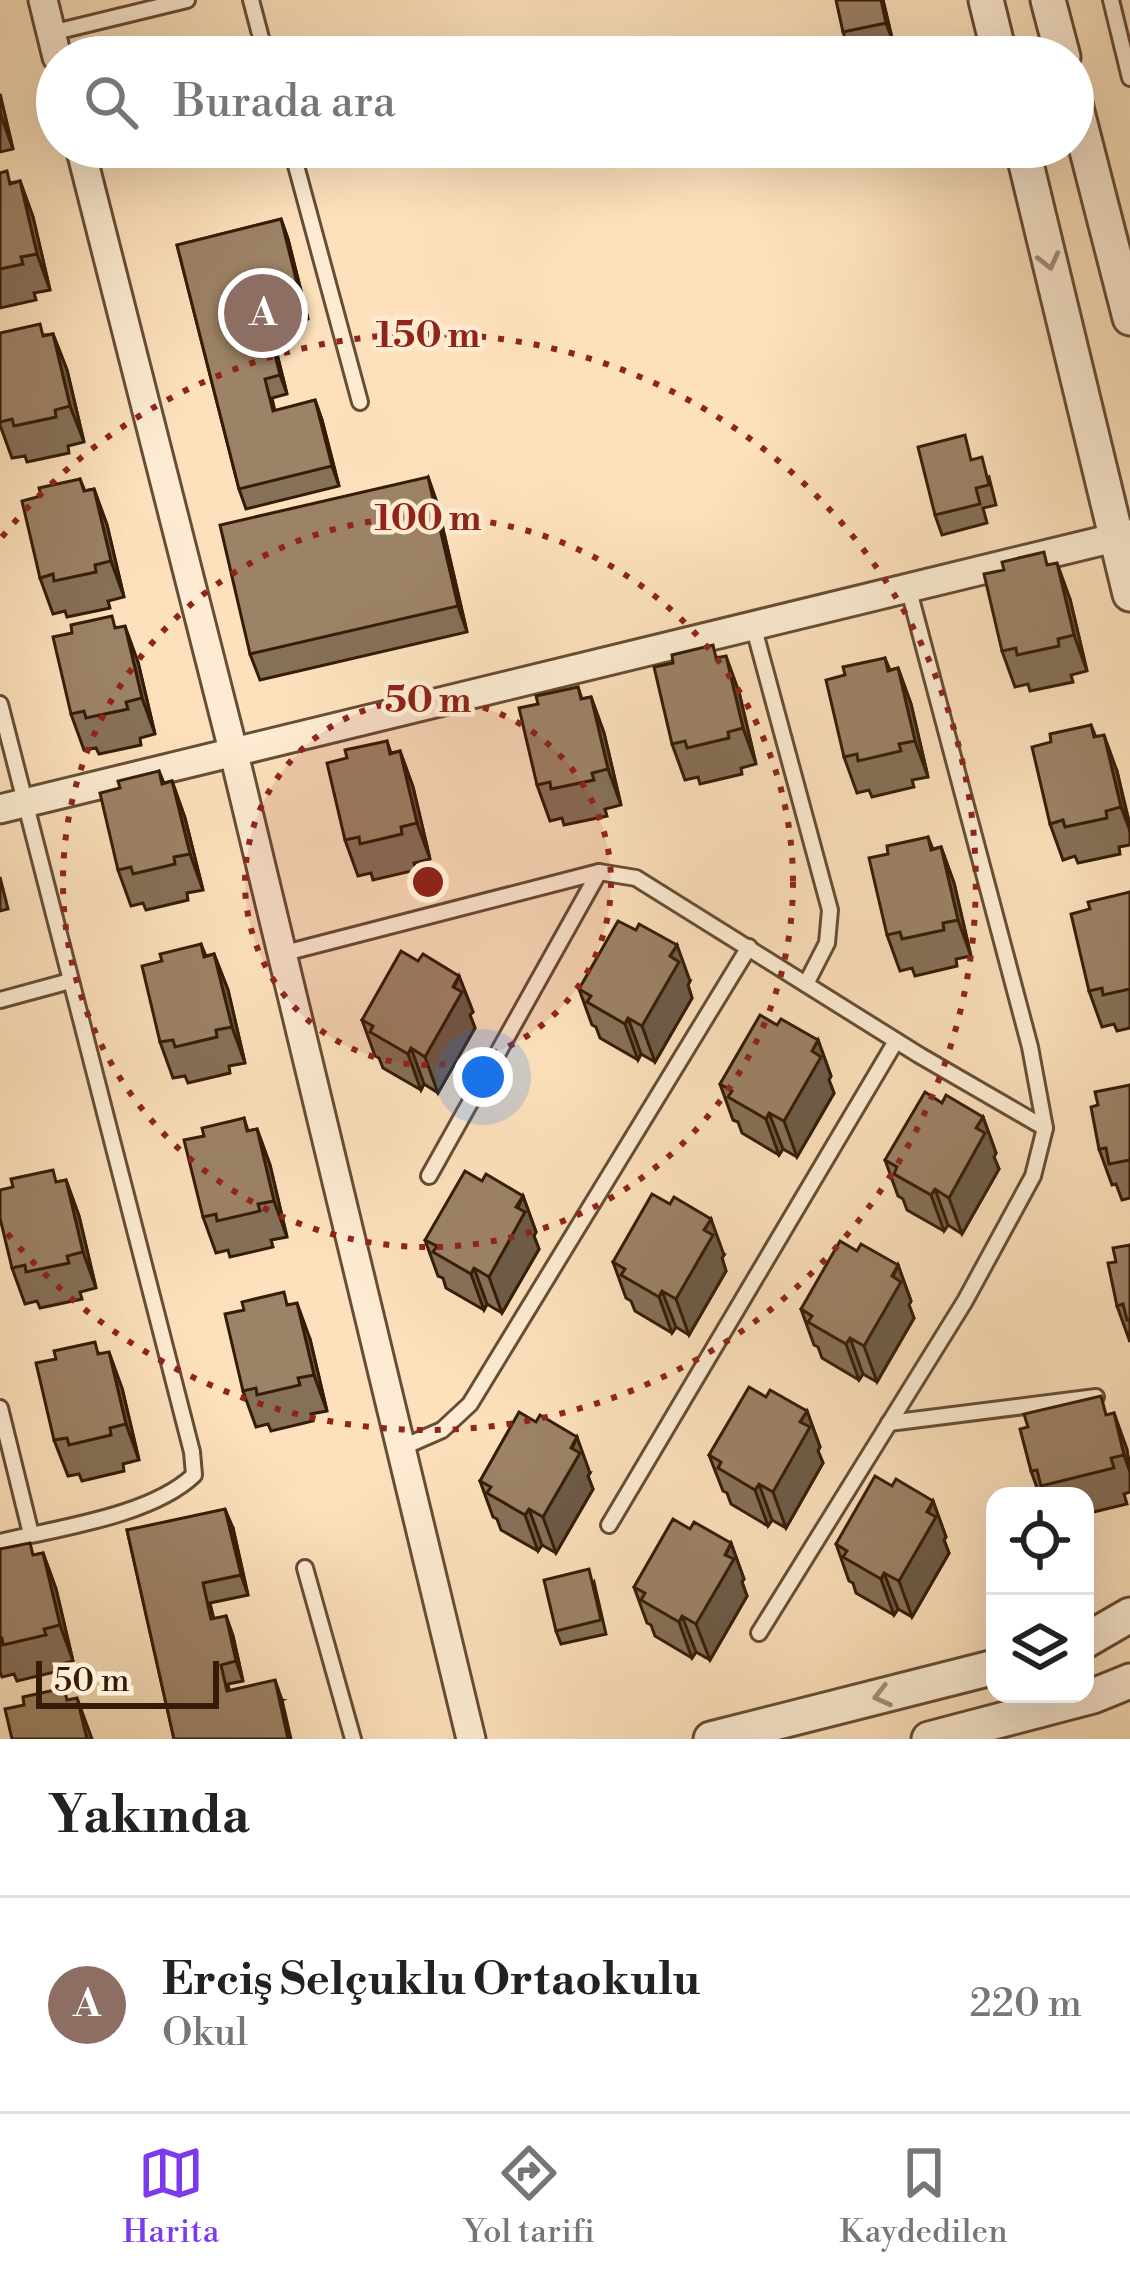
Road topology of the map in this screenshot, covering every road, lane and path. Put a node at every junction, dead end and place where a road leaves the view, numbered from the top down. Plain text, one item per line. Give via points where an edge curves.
1 (43, 0) edge
2 (187, 0) edge
3 (251, 0) edge
4 (986, 0) edge
5 (1048, 0) edge
6 (1111, 0) edge
7 (52, 36) edge
8 (81, 36) edge
9 (260, 36) edge
10 (995, 36) edge
11 (1057, 36) edge
12 (1130, 78) edge
13 (85, 168) edge
14 (297, 168) edge
15 (1027, 168) edge
16 (1091, 168) edge
17 (1130, 318) edge
18 (360, 402) dead end
19 (1123, 536) edge
20 (908, 587) junction
21 (1130, 594) edge
22 (754, 625) junction
23 (0, 704) edge
24 (232, 750) junction
25 (12, 806) edge
26 (599, 872) junction
27 (748, 947) junction
28 (281, 953) junction
29 (70, 982) junction
30 (806, 984) junction
31 (0, 1000) edge
32 (896, 1041) junction
33 (1045, 1128) junction
34 (429, 1176) dead end
35 (1096, 1396) edge
36 (0, 1408) edge
37 (890, 1423) junction
38 (401, 1448) junction
39 (609, 1525) dead end
40 (31, 1534) junction
41 (0, 1542) edge
42 (305, 1568) dead end
43 (1130, 1615) edge
44 (759, 1634) dead end
45 (1094, 1636) edge
46 (986, 1669) edge
47 (1130, 1681) edge
48 (352, 1739) edge
49 (471, 1739) edge
50 (711, 1739) edge
51 (929, 1739) edge

1 - 7 street
2 - 8 lane
3 - 9 lane
4 - 10 street
5 - 11 street
6 - 12 lane
13 - 24 street
14 - 18 lane
15 -> 19 street
16 - 17 street
19 - 20 street
19 - 21 street
20 - 22 street
20 - 33 lane
22 - 24 street
22 - 30 lane via 830,910 827,943
23 - 25 lane
24 - 25 street
24 - 28 street
25 - 29 lane
26 - 27 lane via 636,878
26 - 28 lane
26 - 34 lane
27 - 30 lane
27 - 38 lane via 470,1404 442,1430
28 - 38 street
29 - 31 lane
29 - 40 lane via 194,1475 178,1490 117,1513
30 - 32 lane
32 - 33 lane
32 - 39 lane
33 - 37 lane via 1033,1176
35 - 37 lane
36 - 40 lane
37 - 44 lane
38 - 49 street
40 - 41 lane
42 - 48 lane
43 - 45 street
46 -> 50 street
47 - 51 street

